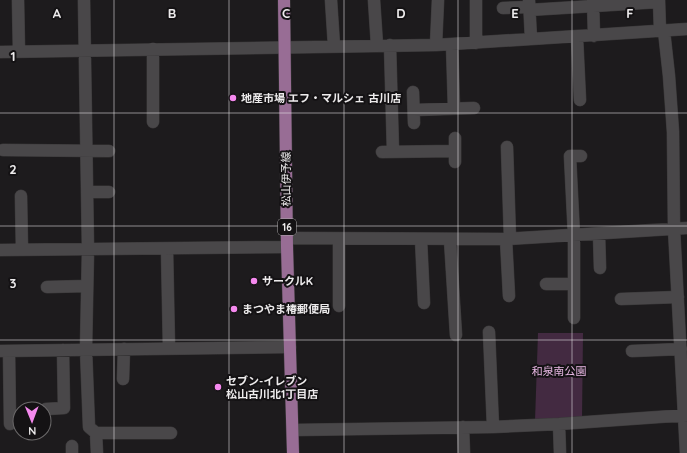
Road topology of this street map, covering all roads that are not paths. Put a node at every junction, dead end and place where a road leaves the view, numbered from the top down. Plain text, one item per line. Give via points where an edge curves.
1 (18, 0) edge
2 (84, 0) edge
3 (284, 0) edge
4 (331, 0) edge
5 (374, 0) edge
6 (438, 0) edge
7 (476, 0) edge
8 (659, 1) edge
9 (593, 3) edge
10 (529, 5) edge
11 (503, 8) dead end
12 (687, 29) edge
13 (662, 31) junction
14 (594, 36) junction
15 (577, 37) junction
16 (531, 39) junction
17 (476, 43) junction
18 (452, 44) junction
19 (376, 45) junction
20 (390, 45) junction
21 (436, 45) junction
22 (334, 46) junction
23 (285, 48) junction
24 (153, 49) junction
25 (85, 50) junction
26 (0, 52) edge
27 (19, 52) junction
28 (413, 92) dead end
29 (580, 100) dead end
30 (474, 108) dead end
31 (454, 109) junction
32 (414, 110) junction
33 (153, 122) dead end
34 (414, 123) dead end
35 (454, 138) dead end
36 (3, 150) dead end
37 (86, 150) junction
38 (109, 151) dead end
39 (504, 154) dead end
40 (581, 156) dead end
41 (87, 192) junction
42 (110, 192) dead end
43 (21, 196) dead end
44 (687, 228) edge
45 (674, 229) junction
46 (599, 234) junction
47 (574, 236) junction
48 (339, 239) junction
49 (421, 239) junction
50 (508, 239) junction
51 (450, 240) junction
52 (287, 242) junction
53 (167, 248) junction
54 (0, 250) edge
55 (22, 250) junction
56 (88, 250) junction
57 (600, 268) dead end
58 (546, 284) dead end
59 (574, 284) junction
60 (87, 286) junction
61 (47, 287) dead end
62 (509, 296) dead end
63 (678, 296) junction
64 (621, 300) dead end
65 (424, 303) dead end
66 (339, 306) dead end
67 (574, 318) dead end
68 (489, 332) dead end
69 (456, 335) dead end
70 (290, 347) junction
71 (169, 348) junction
72 (683, 348) edge
73 (124, 349) junction
74 (63, 350) junction
75 (86, 350) junction
76 (4, 351) edge
77 (632, 351) dead end
78 (684, 373) edge
79 (123, 379) dead end
80 (52, 409) edge
81 (686, 415) edge
82 (10, 424) dead end
83 (559, 424) junction
84 (463, 427) junction
85 (493, 427) junction
86 (293, 430) junction
87 (96, 433) junction
88 (171, 433) dead end
89 (97, 453) edge
90 (293, 453) edge
91 (464, 453) edge
92 (560, 453) edge
93 (686, 453) edge

1 - 27 street
2 - 25 street
3 - 23 main road, 松山伊予線 / 16
4 - 22 street
5 - 19 street
6 - 21 street
7 - 17 street
8 - 9 street
8 - 13 street
9 - 10 street
9 - 14 street
10 - 11 street
10 - 16 street
12 - 13 street
13 - 14 street
13 - 45 street via 669,76 673,132
14 - 15 street
15 - 16 street
15 - 29 street
16 - 17 street
17 - 18 street
18 - 21 street
18 - 31 street
19 - 20 street
19 - 22 street
20 - 21 street
20 - 35 street via 387,152 454,157
22 - 23 street
23 - 24 street
23 - 52 main road, 松山伊予線 / 16
24 - 25 street
24 - 33 street
25 - 27 street
25 - 37 street
26 - 27 street
28 - 32 street
30 - 31 street
31 - 32 street
32 - 34 street
36 - 37 street
37 - 38 street
37 - 41 street
39 - 50 street
40 - 47 street via 570,156
41 - 42 street
41 - 56 street
43 - 55 street
44 - 45 street
45 - 46 street
45 - 63 street
46 - 47 street
46 - 57 street
47 - 50 street
47 - 59 street
48 - 49 street
48 - 52 street
48 - 66 street
49 - 51 street
49 - 65 street
50 - 51 street
50 - 62 street
51 - 69 street
52 - 53 street
52 - 70 main road, 松山伊予線 / 16
53 - 56 street
53 - 71 street
54 - 55 street
55 - 56 street
56 - 60 street
58 - 59 street
59 - 67 street
60 - 61 street
60 - 75 street
63 - 64 street
63 - 72 street
68 - 85 street via 496,354
70 - 71 street
70 - 86 main road, 松山伊予線 / 16
71 - 73 street
72 - 77 street
72 - 78 street
73 - 75 street
73 - 79 street
74 - 75 street
74 - 76 street
74 - 80 street via 64,408
75 - 87 street via 89,427
76 - 82 street
78 - 81 street
81 - 83 street
81 - 93 street
83 - 85 street
83 - 92 street
84 - 85 street
84 - 86 street
84 - 91 street
86 - 90 main road, 松山伊予線 / 16
87 - 88 street
87 - 89 street

